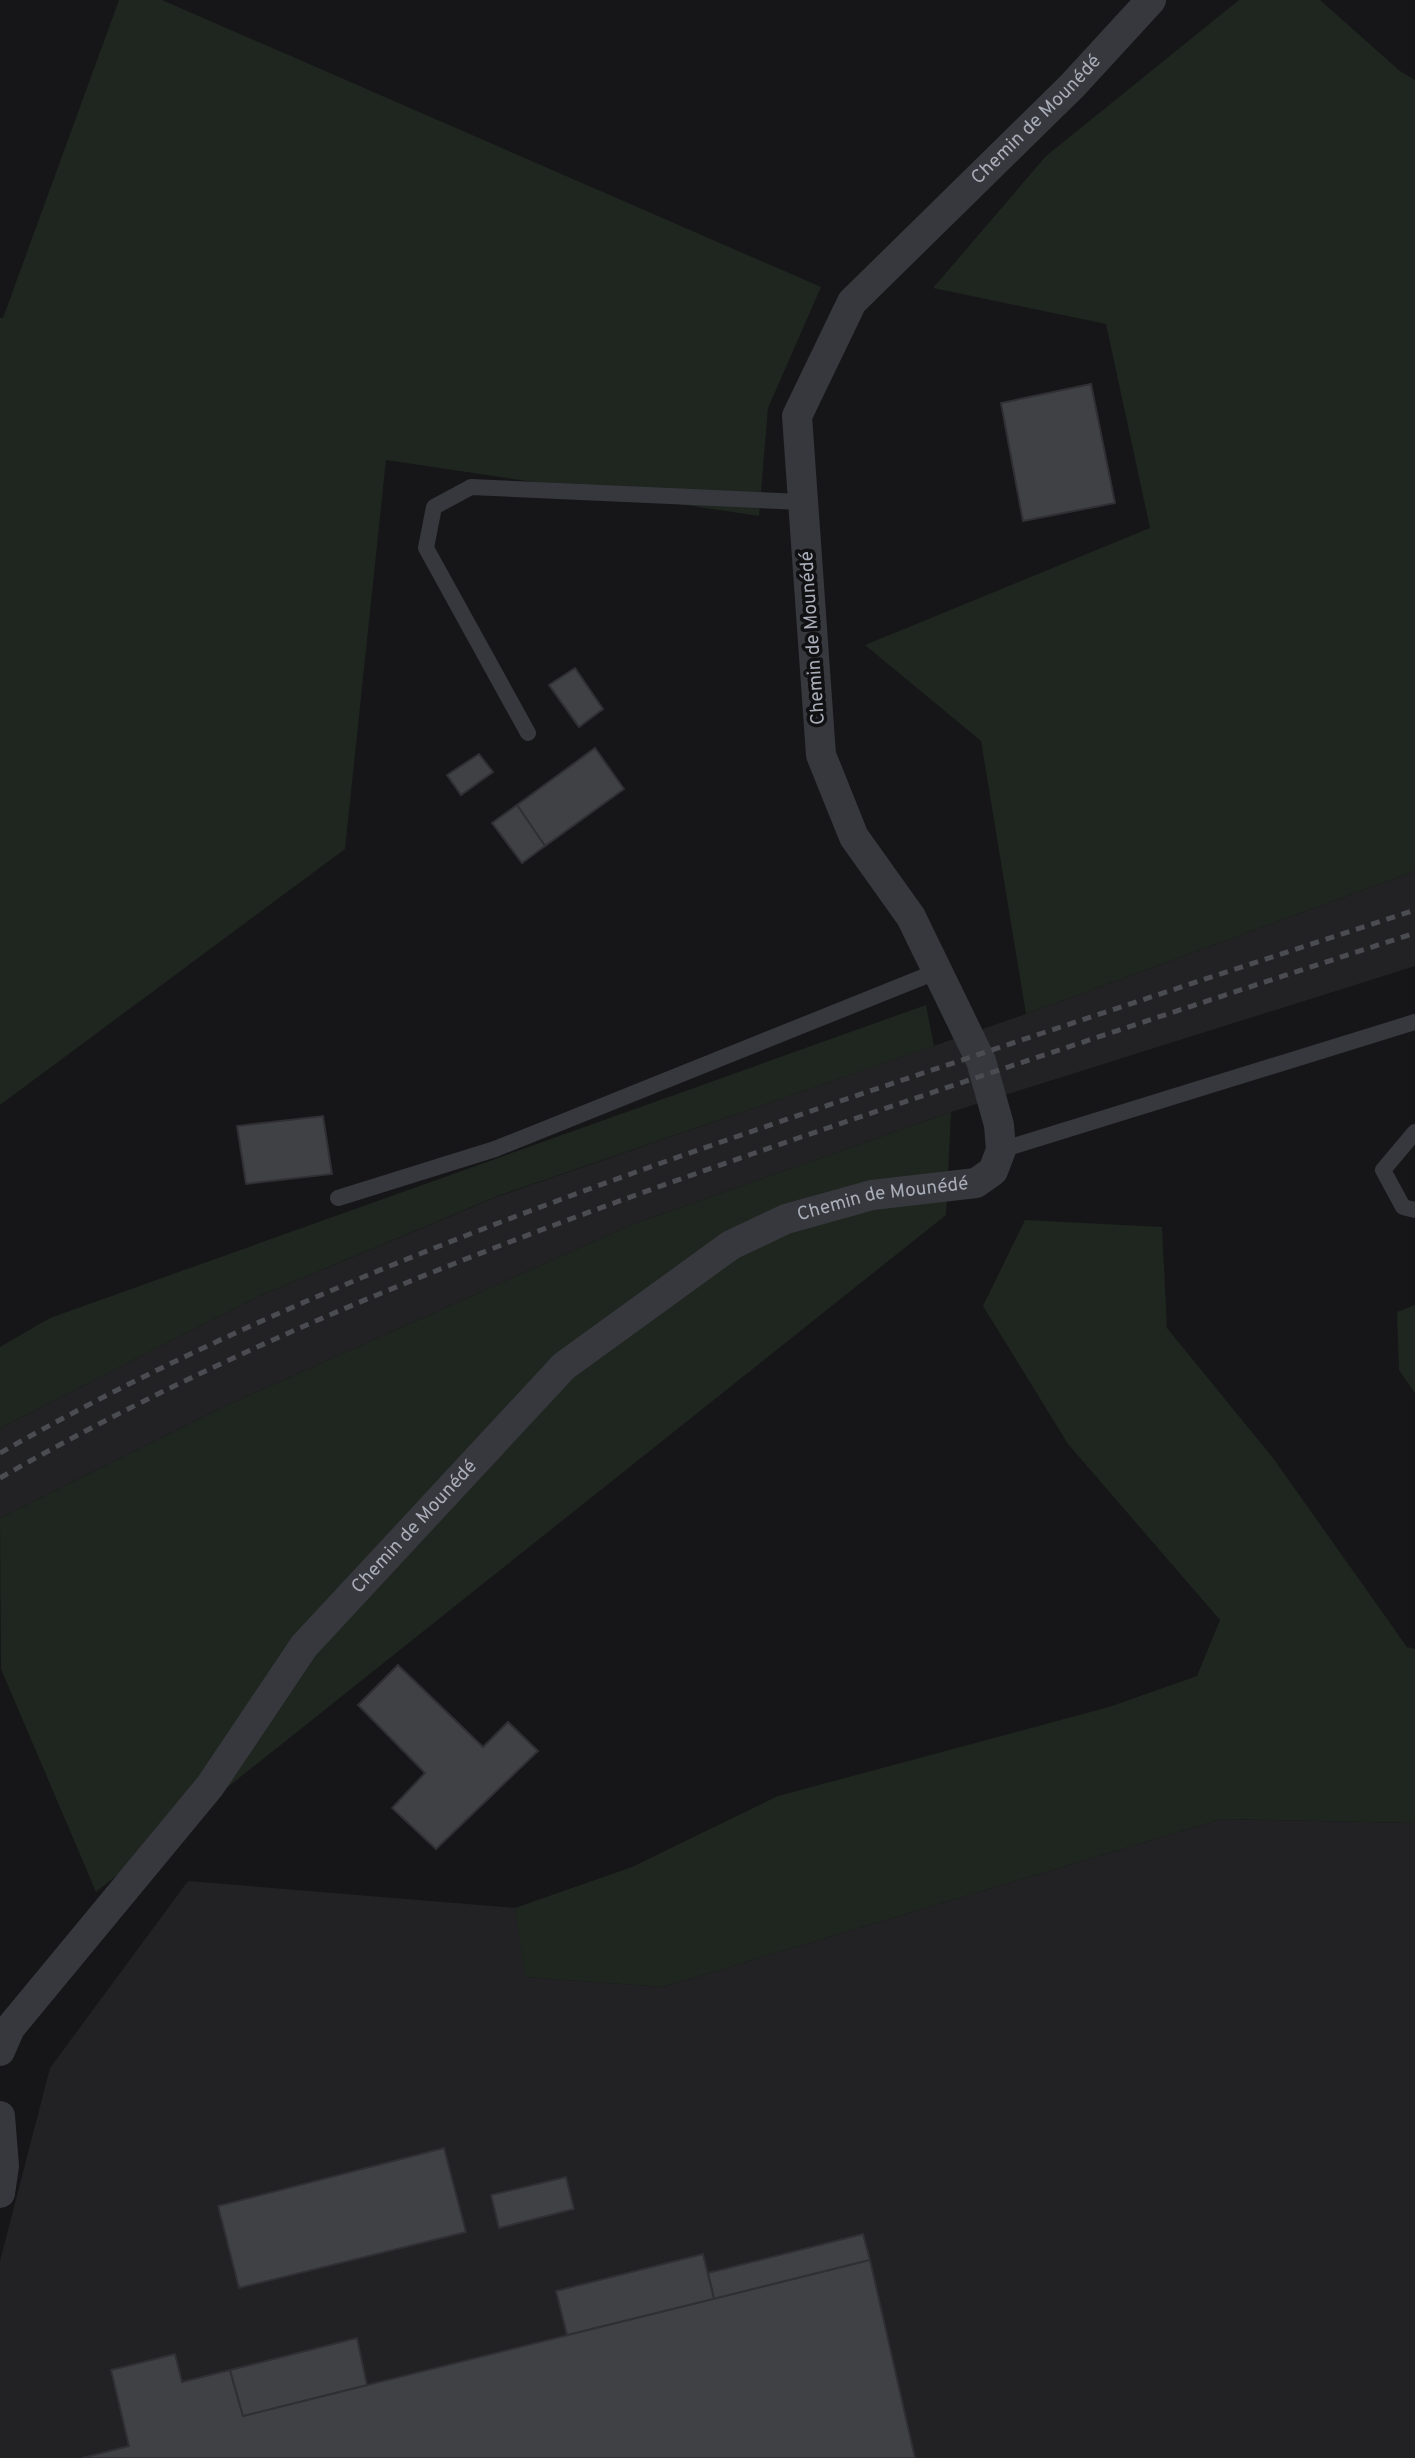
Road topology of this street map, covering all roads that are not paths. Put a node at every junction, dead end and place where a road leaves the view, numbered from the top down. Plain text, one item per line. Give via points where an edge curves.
1 (1151, 0) edge
2 (803, 502) junction
3 (528, 733) dead end
4 (938, 971) junction
5 (1415, 1022) edge
6 (1415, 1132) edge
7 (1001, 1150) junction
8 (338, 1198) dead end
9 (1415, 1210) edge
10 (0, 2051) edge
11 (0, 2116) edge
12 (0, 2193) edge

1 - 2 street, Chemin de Mounédé via 1072,86 852,302 797,416
2 - 3 lane via 471,487 434,508 426,548
2 - 4 street, Chemin de Mounédé via 821,755 854,837 911,917
4 - 7 street, Chemin de Mounédé via 981,1061 999,1125
4 - 8 lane via 495,1149
5 - 7 lane
6 - 9 lane via 1383,1170 1403,1207
7 - 10 street, Chemin de Mounédé via 993,1171 976,1183 872,1195 786,1219 732,1244 564,1366 304,1646 210,1786 10,2028
11 - 12 street via 4,2166

